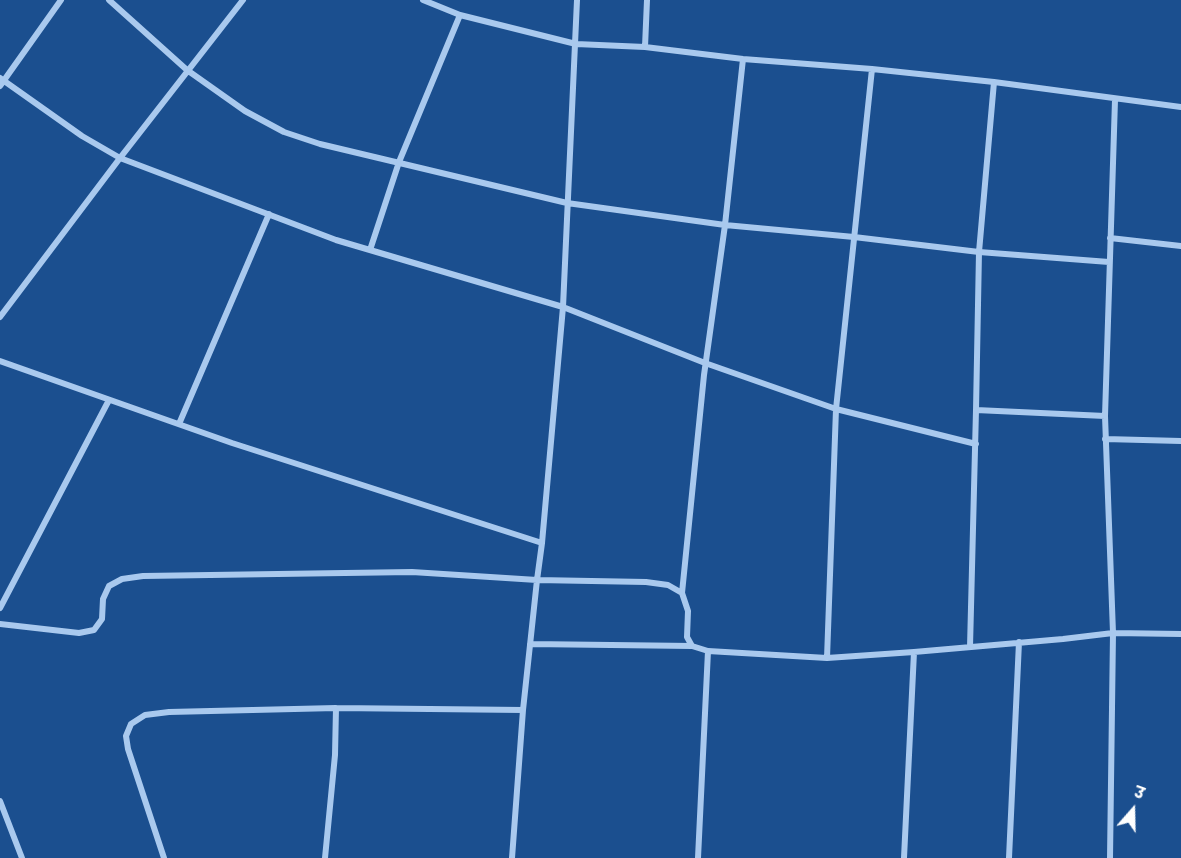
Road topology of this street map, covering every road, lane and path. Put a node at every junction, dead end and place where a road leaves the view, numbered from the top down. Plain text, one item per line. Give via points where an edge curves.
1 (61, 0) edge
2 (109, 0) edge
3 (243, 0) edge
4 (423, 0) edge
5 (578, 0) edge
6 (647, 0) edge
7 (460, 15) junction
8 (576, 44) junction
9 (645, 47) junction
10 (743, 59) junction
11 (872, 69) junction
12 (187, 70) junction
13 (1, 81) edge
14 (994, 82) junction
15 (1115, 100) junction
16 (1181, 107) edge
17 (120, 158) junction
18 (399, 162) junction
19 (567, 203) junction
20 (269, 214) junction
21 (725, 225) junction
22 (854, 237) junction
23 (1110, 238) junction
24 (1181, 246) edge
25 (370, 250) junction
26 (979, 252) junction
27 (1109, 262) junction
28 (563, 307) junction
29 (0, 317) edge
30 (0, 361) edge
31 (705, 363) junction
32 (108, 400) junction
33 (837, 409) junction
34 (976, 410) junction
35 (1105, 416) junction
36 (179, 424) junction
37 (1105, 439) junction
38 (1181, 441) edge
39 (976, 444) junction
40 (542, 543) junction
41 (537, 580) junction
42 (682, 593) junction
43 (0, 608) edge
44 (0, 624) edge
45 (1113, 633) junction
46 (1181, 634) edge
47 (1019, 642) junction
48 (530, 644) junction
49 (692, 646) junction
50 (970, 647) junction
51 (708, 651) junction
52 (914, 652) junction
53 (827, 657) junction
54 (336, 708) junction
55 (524, 710) junction
56 (0, 801) edge
57 (22, 858) edge
58 (164, 858) edge
59 (325, 858) edge
60 (512, 858) edge
61 (698, 858) edge
62 (904, 858) edge
63 (1008, 858) edge
64 (1110, 858) edge

1 - 13 street
2 - 12 street
3 - 12 street
4 - 7 street
5 - 8 street
6 - 9 street
7 - 8 street
7 - 18 street
8 - 9 street
8 - 19 street
9 - 10 street
10 - 11 street
10 - 21 street
11 - 14 street
11 - 22 street
12 - 17 street
12 - 18 street via 245,111 284,132
13 - 17 street
14 - 15 street
14 - 26 street
15 - 16 street
15 - 23 street
17 - 20 street
17 - 29 street
18 - 19 street
18 - 25 street
19 - 21 street
19 - 28 street
20 - 25 street
20 - 36 street
21 - 22 street
21 - 31 street
22 - 26 street
22 - 33 street
23 - 24 street
23 - 27 street
25 - 28 street
26 - 27 street
26 - 34 street
27 - 35 street
28 - 31 street
28 - 40 street
30 - 32 street
31 - 33 street
31 - 42 street
32 - 36 street
32 - 43 street
33 - 39 street
33 - 53 street
34 - 35 street
34 - 39 street
35 - 37 street
36 - 40 street
37 - 38 street
37 - 45 street
39 - 50 street
40 - 41 street
41 - 42 street via 646,582 668,585
41 - 44 street via 412,572 143,576 122,579 110,586 103,599 102,619 94,630 79,633
41 - 48 street
42 - 49 street via 687,637
45 - 46 street
45 - 47 street
45 - 64 street
47 - 50 street
47 - 63 street
48 - 49 street
48 - 55 street
49 - 51 street
50 - 52 street
51 - 53 street
51 - 61 street
52 - 53 street
52 - 62 street
54 - 55 street
54 - 58 street via 170,712 145,716 131,724 126,736 128,749
54 - 59 street
55 - 60 street
56 - 57 street

